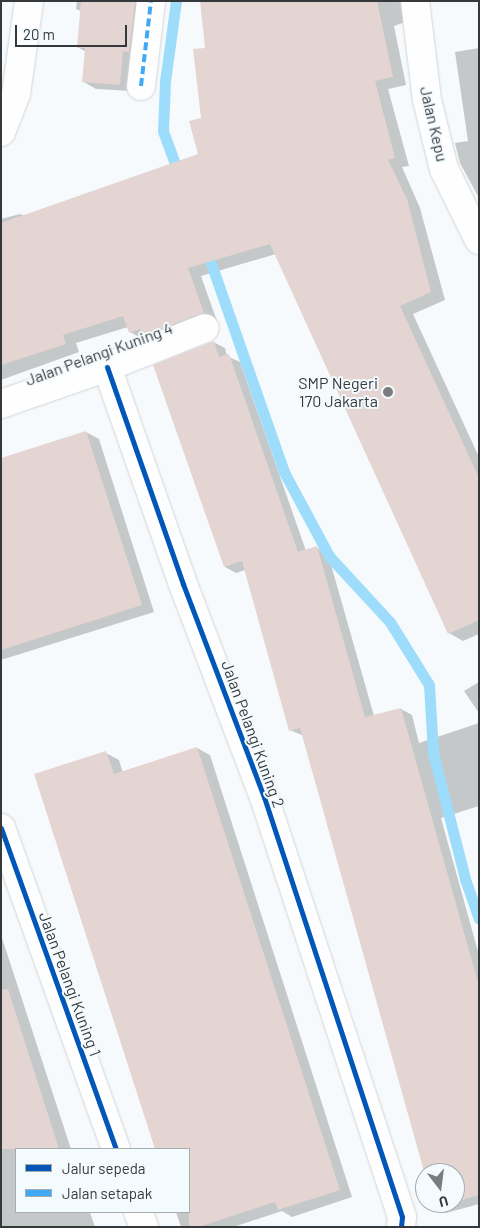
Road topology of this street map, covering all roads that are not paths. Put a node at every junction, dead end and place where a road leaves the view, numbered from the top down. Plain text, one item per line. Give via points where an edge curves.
1 (29, 1) edge
2 (151, 1) edge
3 (415, 1) edge
4 (141, 86) dead end
5 (1, 132) edge
6 (479, 240) edge
7 (205, 328) dead end
8 (107, 367) junction
9 (1, 404) edge
10 (1, 828) edge
11 (116, 1148) edge
12 (138, 1213) edge
13 (144, 1227) edge
14 (401, 1227) edge

1 - 5 street via 16,94
2 - 4 street
3 - 6 street, Jalan Kepu via 427,100 444,169
7 - 8 street, Jalan Pelangi Kuning 4
8 - 9 street, Jalan Pelangi Kuning 4
8 - 14 street, Jalan Pelangi Kuning 2 via 183,584 264,797 402,1216
10 - 11 street, Jalan Pelangi Kuning 1
12 - 13 street

